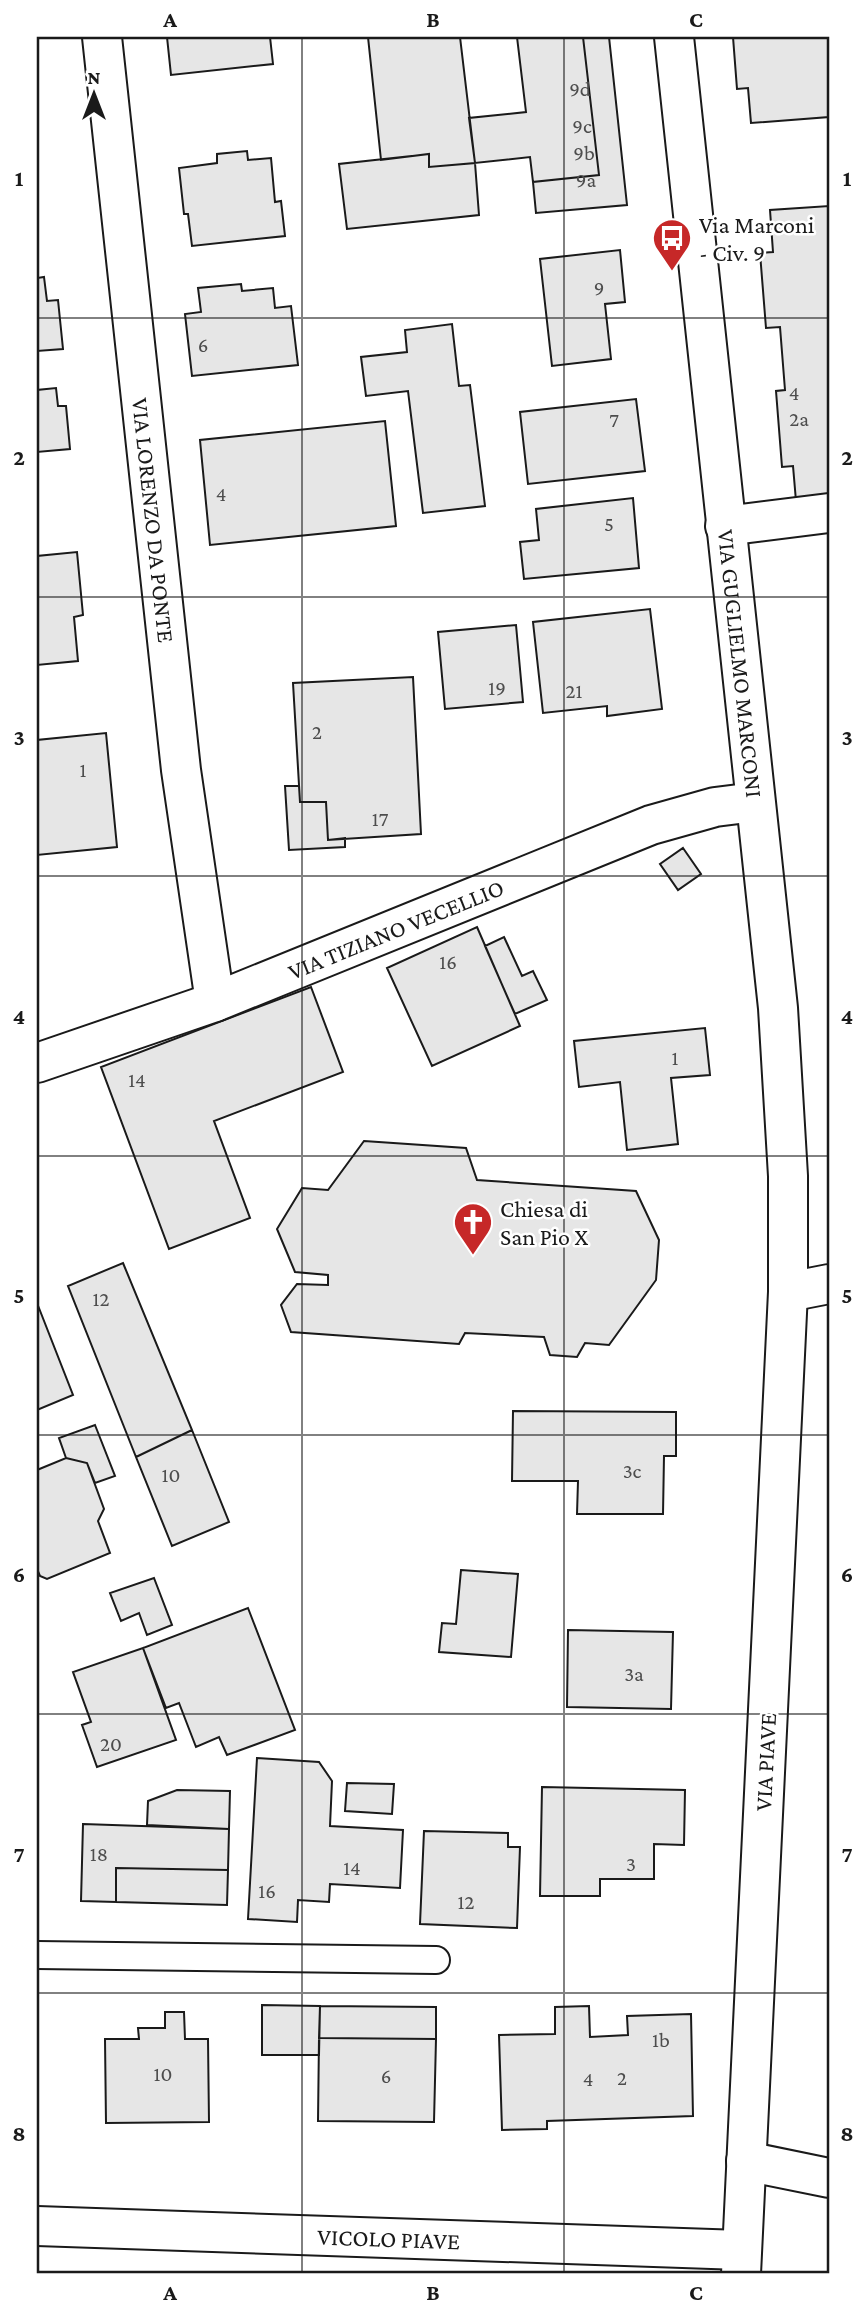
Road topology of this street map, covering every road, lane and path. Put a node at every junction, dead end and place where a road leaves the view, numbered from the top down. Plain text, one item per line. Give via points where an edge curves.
1 (102, 37) edge
2 (674, 37) edge
3 (829, 513) edge
4 (725, 526) junction
5 (755, 802) junction
6 (215, 1002) junction
7 (37, 1063) edge
8 (829, 1284) edge
9 (788, 1292) junction
10 (37, 1955) edge
11 (436, 1959) dead end
12 (746, 2161) junction
13 (829, 2178) edge
14 (37, 2227) edge
15 (741, 2262) edge

1 - 6 street, VIA LORENZO DA PONTE via 181,771
2 - 4 street, VIA GUGLIELMO MARCONI
3 - 4 street
4 - 5 street, VIA GUGLIELMO MARCONI
5 - 6 street, VIA TIZIANO VECELLIO via 715,807 651,825
5 - 9 street, VIA GUGLIELMO MARCONI via 779,1021 788,1176
6 - 7 street, VIA TIZIANO VECELLIO
8 - 9 street
9 - 12 street, VIA PIAVE
10 - 11 lane
12 - 13 street
12 - 15 street, VIA PIAVE
14 - 15 street, VICOLO PIAVE

